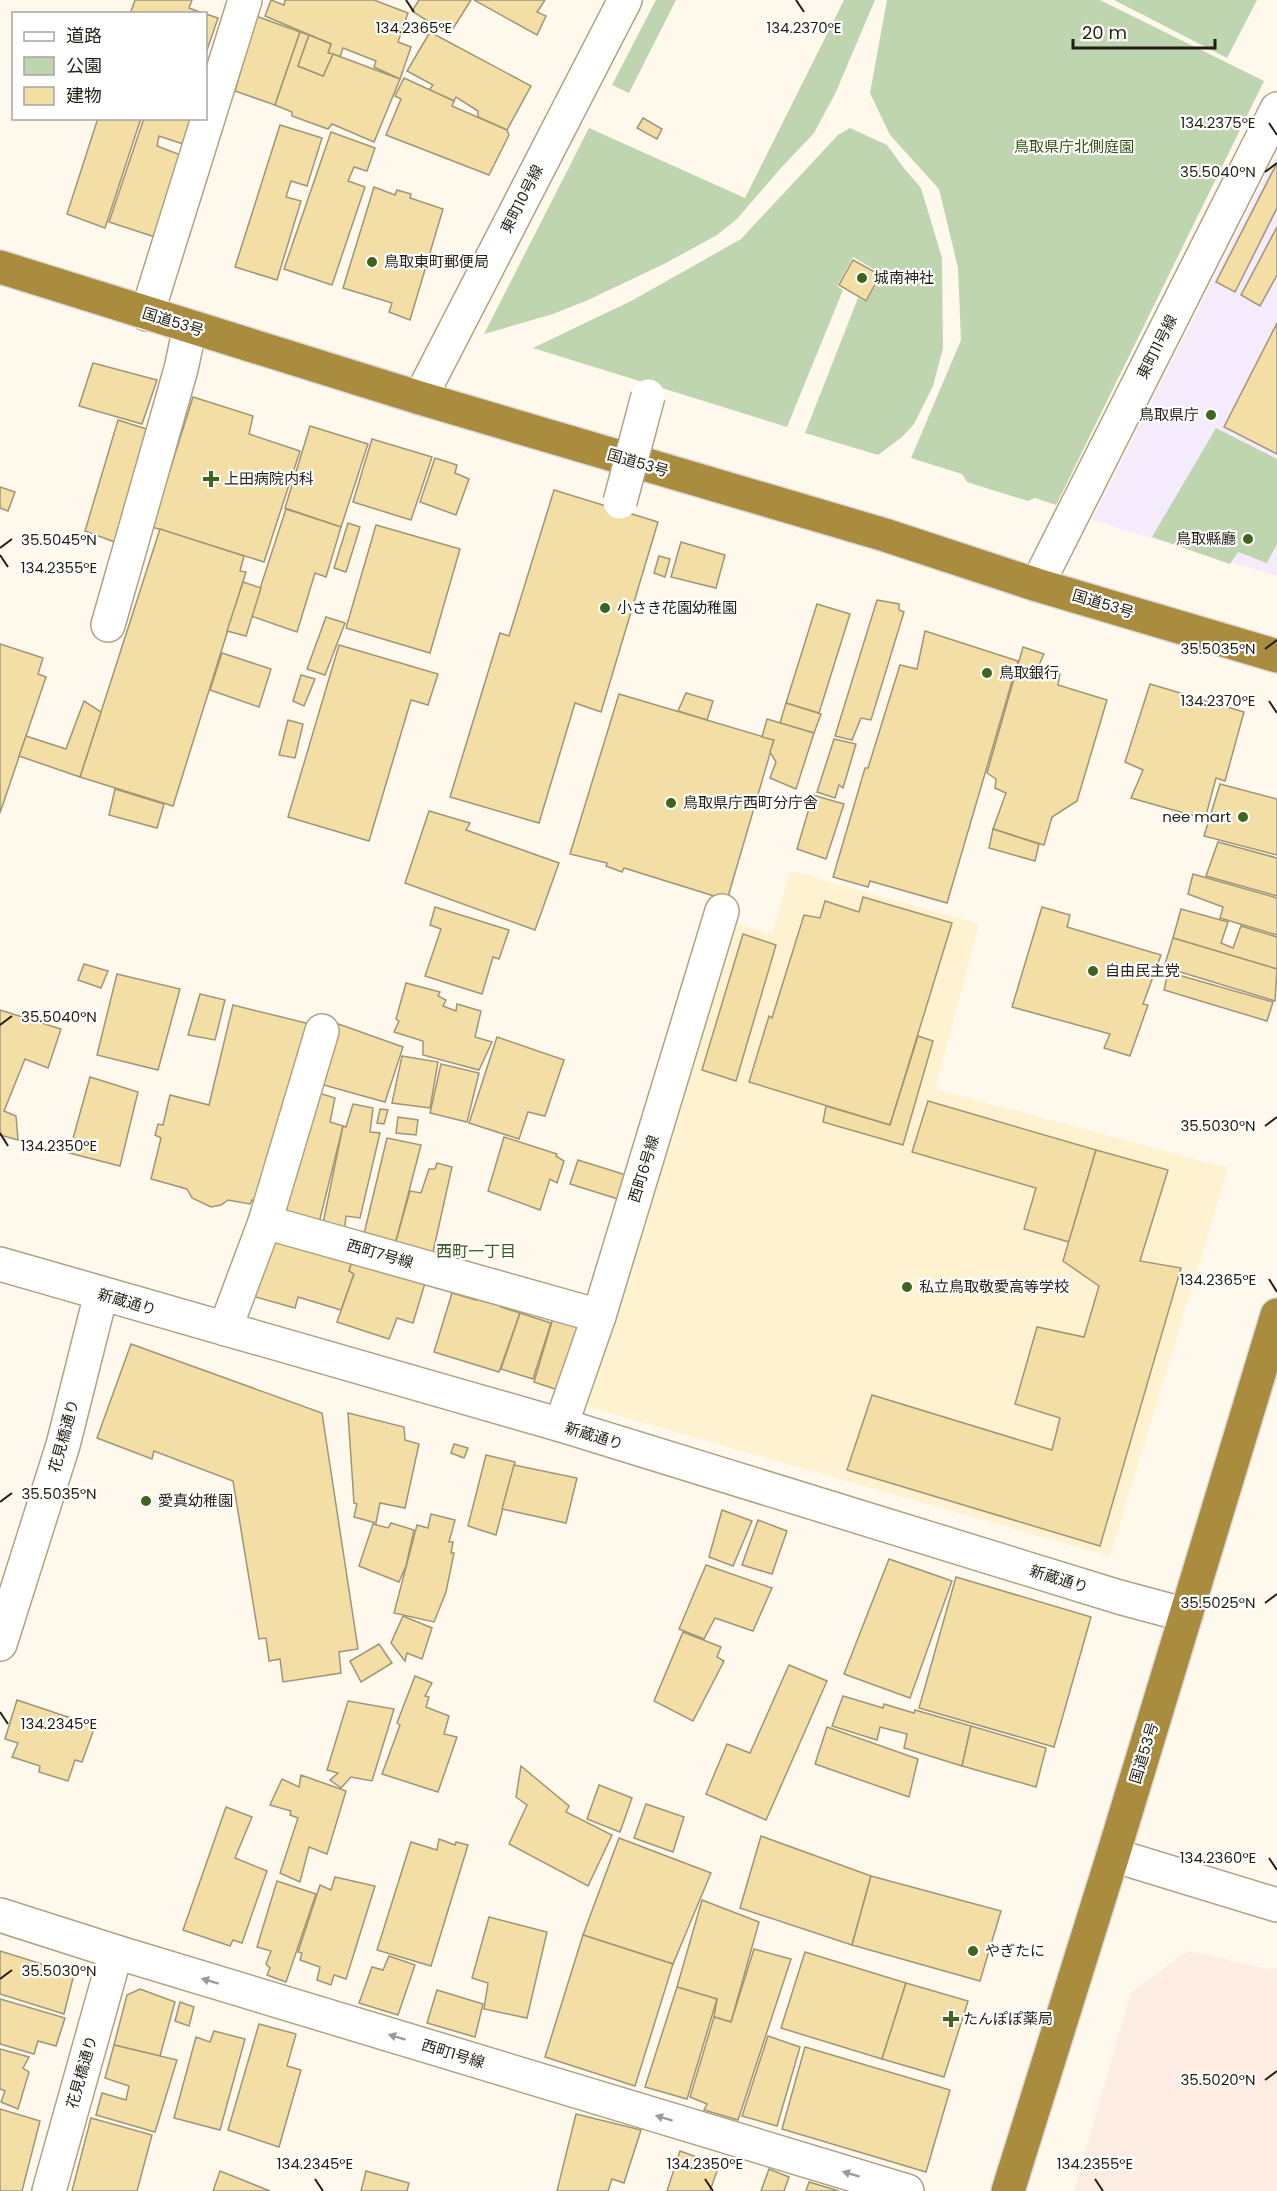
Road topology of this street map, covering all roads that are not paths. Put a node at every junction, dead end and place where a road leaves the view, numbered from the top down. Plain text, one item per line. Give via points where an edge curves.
1 (245, 0) edge
2 (625, 0) edge
3 (1277, 109) edge
4 (0, 267) edge
5 (147, 314) junction
6 (190, 327) junction
7 (648, 396) dead end
8 (420, 398) junction
9 (620, 502) dead end
10 (1037, 585) junction
11 (108, 625) dead end
12 (1277, 656) edge
13 (722, 911) dead end
14 (322, 1031) dead end
15 (266, 1222) junction
16 (0, 1264) edge
17 (101, 1294) junction
18 (1277, 1315) edge
19 (599, 1316) junction
20 (225, 1329) junction
21 (561, 1425) junction
22 (1186, 1615) junction
23 (0, 1644) edge
24 (1113, 1855) junction
25 (1277, 1905) edge
26 (0, 1915) edge
27 (116, 1952) junction
28 (49, 2191) edge
29 (906, 2191) edge
30 (1008, 2191) edge

1 - 5 street
2 - 8 street, 東町10号線
3 - 10 street, 東町11号線
4 - 5 highway, 国道53号
5 - 6 highway, 国道53号
6 - 8 highway, 国道53号
6 - 11 street
7 - 9 street, bridge
8 - 10 highway, 国道53号 via 885,535
10 - 12 highway, 国道53号
13 - 19 street, 西町6号線
14 - 15 street
15 - 19 street, 西町7号線
15 - 20 street
16 - 17 street, 新蔵通り
17 - 20 street, 新蔵通り
17 - 23 street, 花見橋通り via 63,1445
18 - 22 highway, 国道53号
19 - 21 street, 西町6号線
20 - 21 street, 新蔵通り
21 - 22 street, 新蔵通り
22 - 24 highway, 国道53号
24 - 25 street
24 - 30 highway, 国道53号
26 - 27 street, 西町1号線
27 - 28 street, 花見橋通り
29 -> 27 street, 西町1号線

